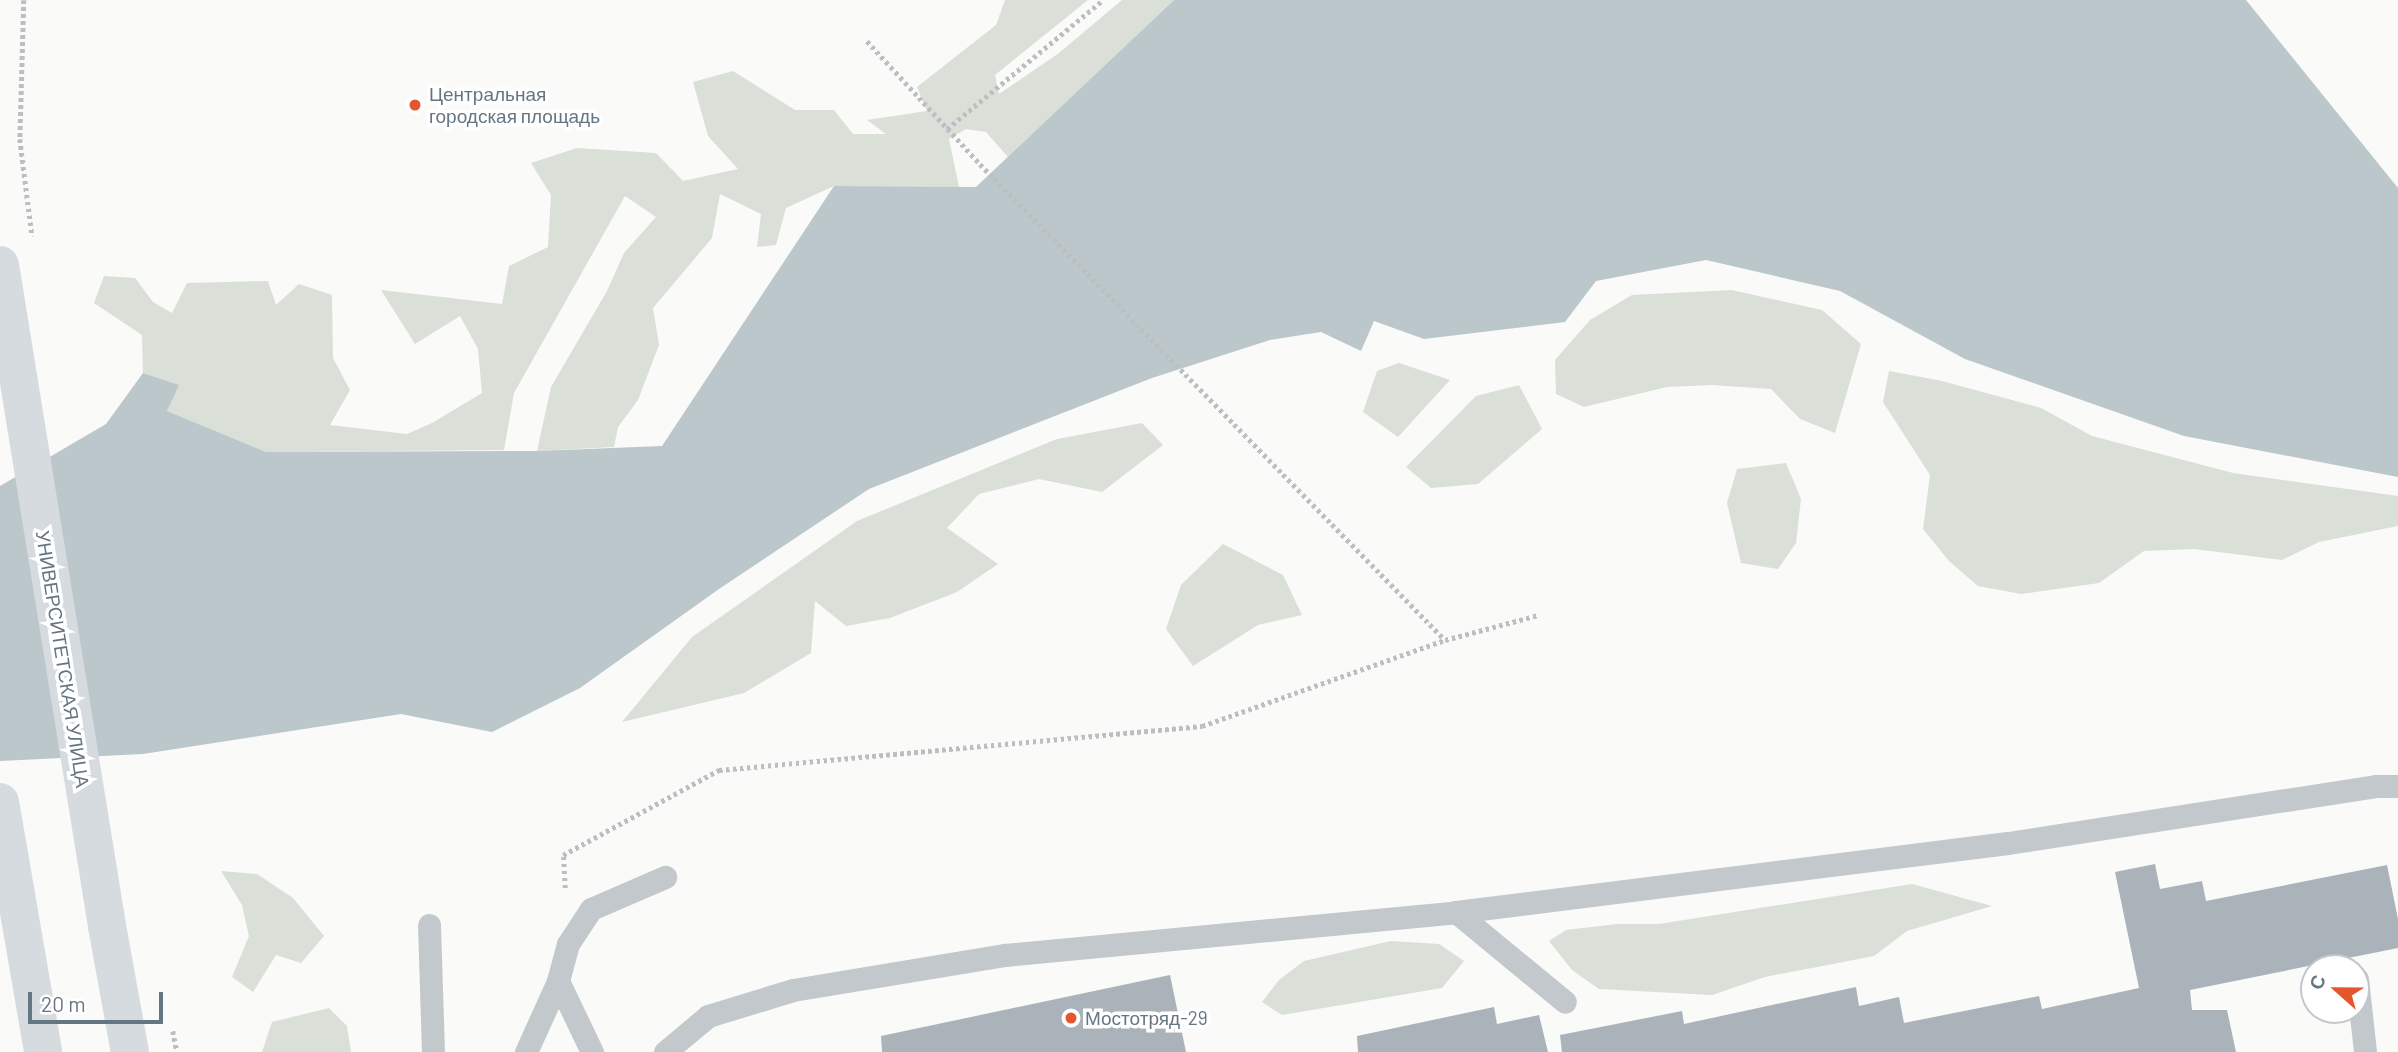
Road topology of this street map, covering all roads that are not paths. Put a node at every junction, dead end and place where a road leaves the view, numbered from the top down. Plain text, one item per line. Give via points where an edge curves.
1 (0, 265) edge
2 (2398, 786) edge
3 (0, 802) edge
4 (664, 877) dead end
5 (1455, 912) junction
6 (429, 925) dead end
7 (558, 981) junction
8 (1565, 1002) dead end
9 (2362, 1024) edge
10 (669, 1051) edge
11 (43, 1052) edge
12 (130, 1052) edge
13 (433, 1052) edge
14 (526, 1052) edge
15 (592, 1052) edge
16 (2365, 1052) edge

1 - 12 main road, УНИВЕРСИТЕТСКАЯ УЛИЦА
2 - 5 lane via 2008,843
3 - 11 main road
4 - 7 lane via 591,909 568,944
5 - 8 lane
5 - 10 lane via 1005,955 793,990 708,1016
6 - 13 lane
7 - 14 lane
7 - 15 lane
9 - 16 lane

